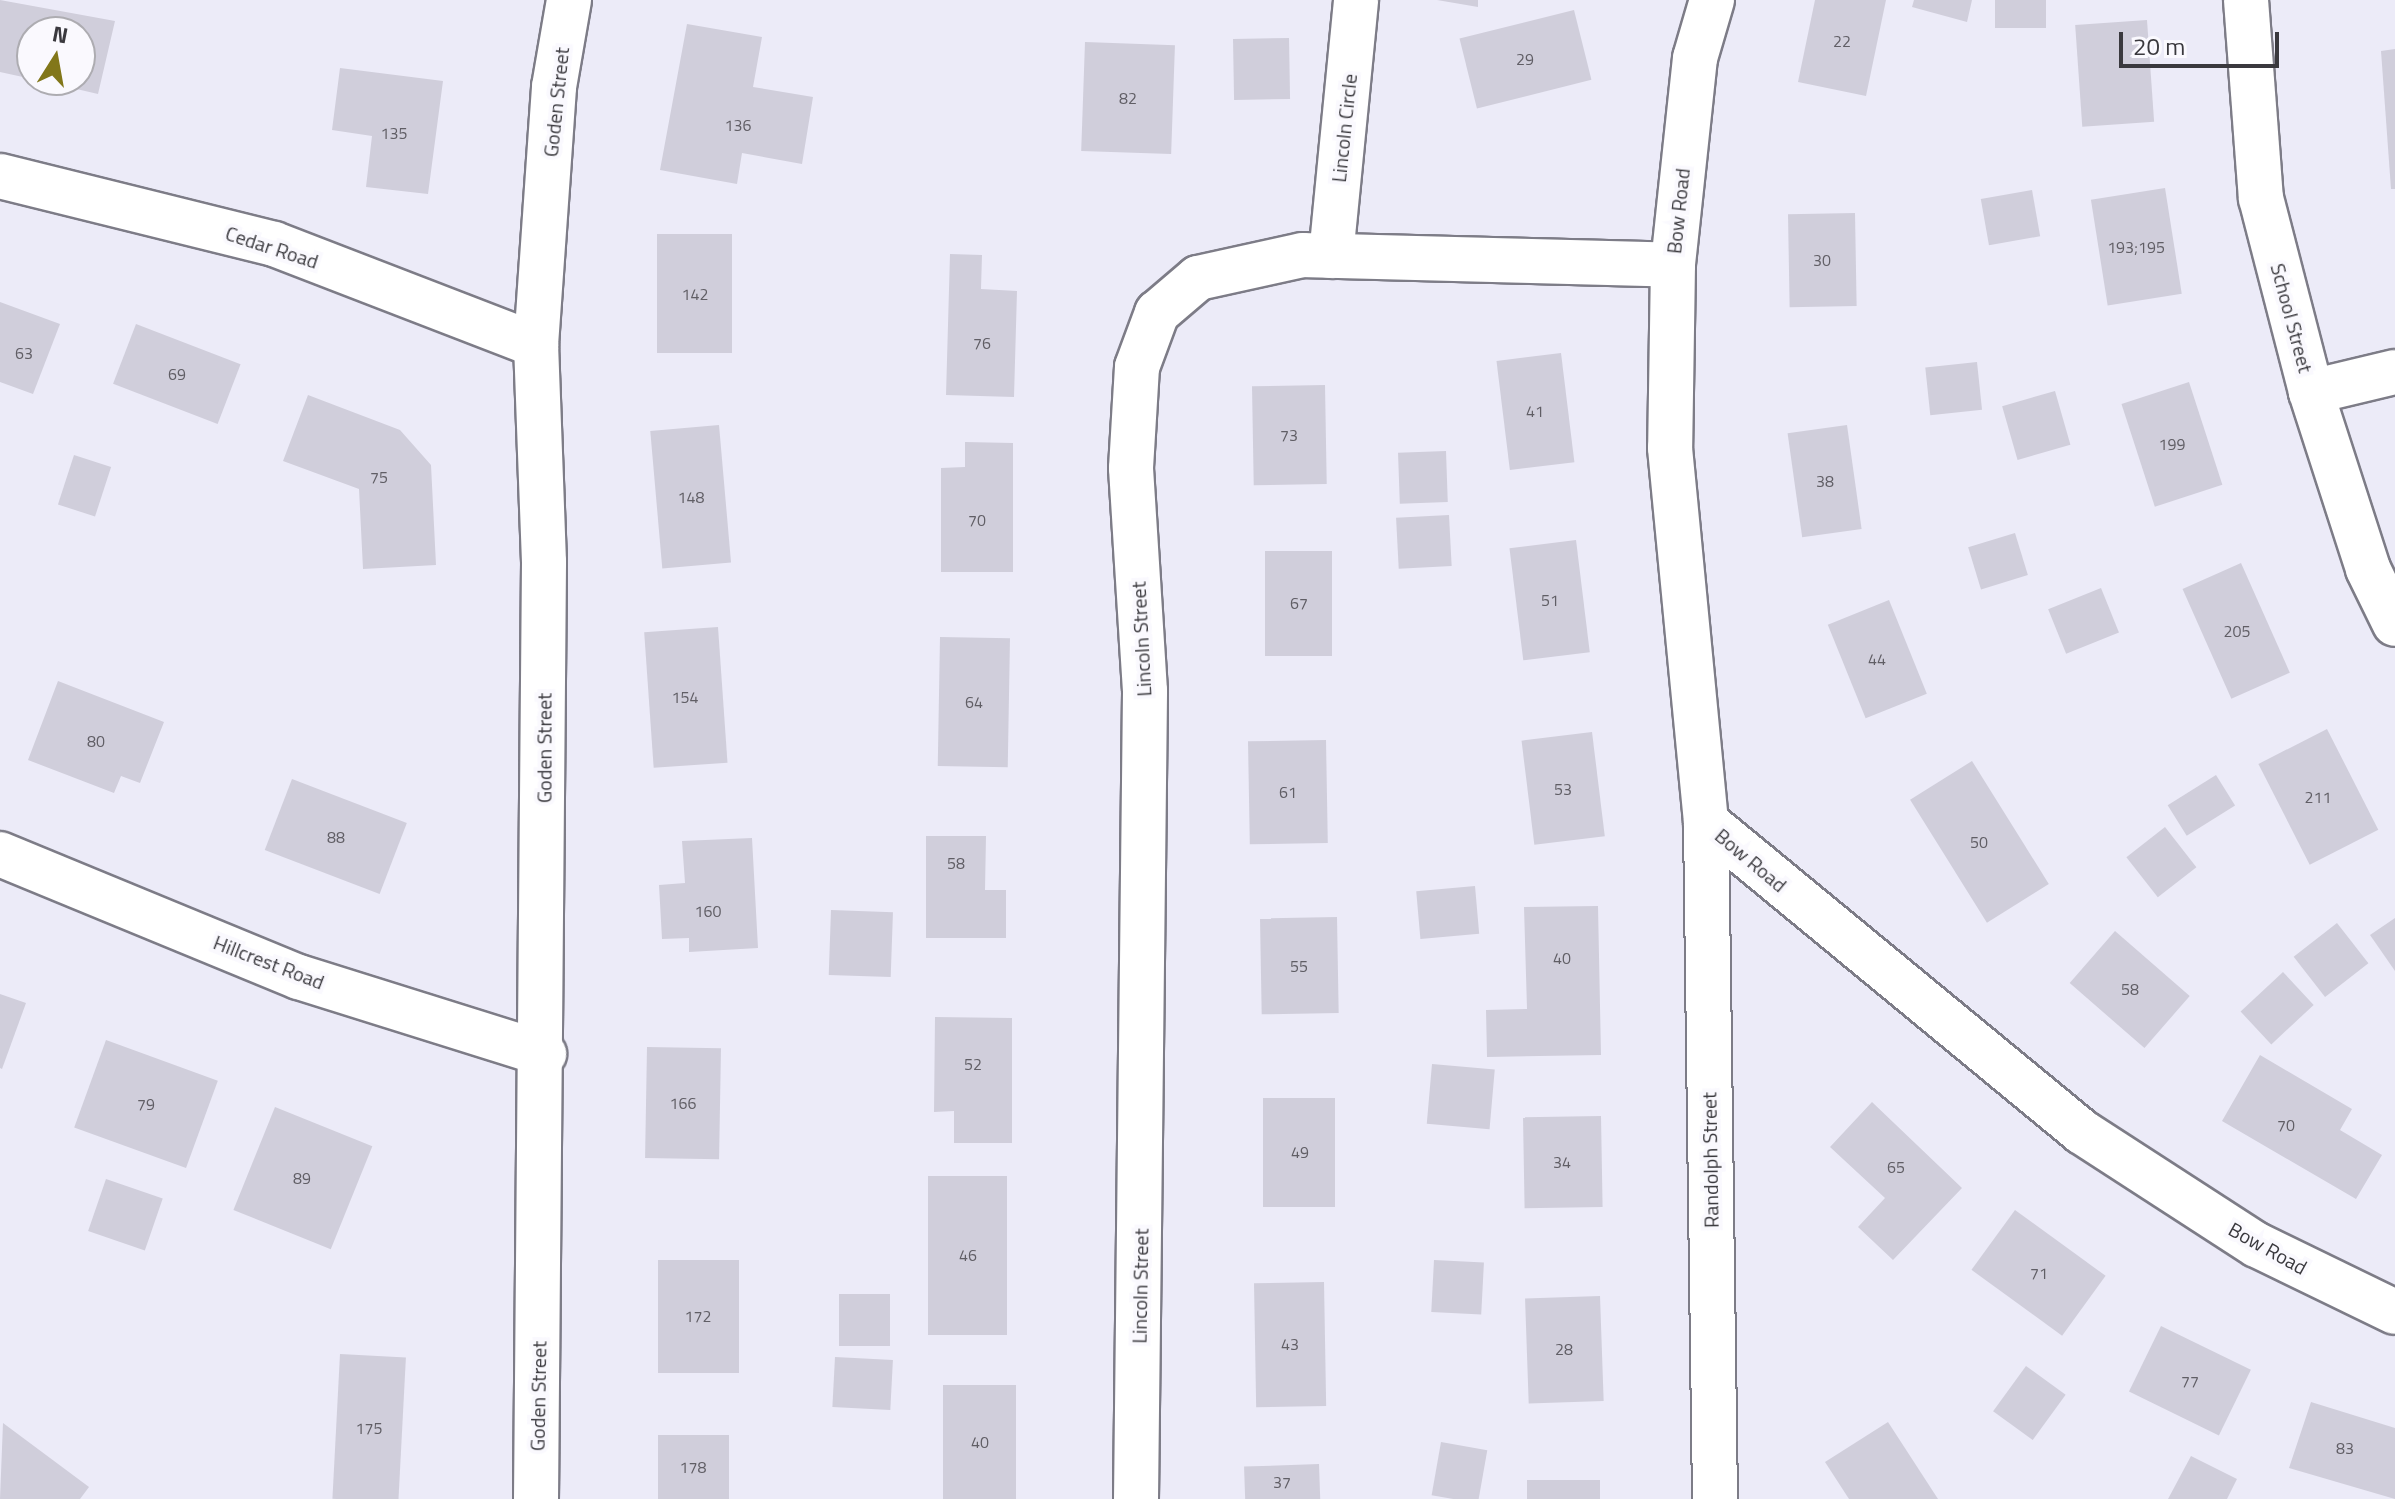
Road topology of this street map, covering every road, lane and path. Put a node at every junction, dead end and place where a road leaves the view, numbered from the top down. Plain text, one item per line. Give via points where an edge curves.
1 (569, 0) edge
2 (1356, 0) edge
3 (1712, 0) edge
4 (2246, 0) edge
5 (0, 176) edge
6 (1331, 256) junction
7 (1673, 265) junction
8 (536, 345) junction
9 (2395, 372) edge
10 (2311, 392) junction
11 (2395, 624) edge
12 (1706, 822) junction
13 (0, 854) edge
14 (544, 1054) junction
15 (2395, 1312) edge
16 (536, 1499) edge
17 (1136, 1499) edge
18 (1715, 1499) edge

1 - 8 street, Goden Street via 554,87
2 - 6 street, Lincoln Circle
3 - 7 street, Bow Road via 1695,58
4 - 10 street, School Street via 2261,198
5 - 8 street, Cedar Road via 274,244
6 - 7 street, Lincoln Street
6 - 17 street, Lincoln Street via 1303,255 1198,278 1157,313 1137,367 1131,468 1145,691 1145,860
7 - 12 street, Bow Road via 1670,448
8 - 14 street, Goden Street via 544,562
9 - 10 street
10 - 11 street, School Street via 2368,569
12 - 15 street, Bow Road via 2082,1132 2257,1245
12 - 18 street, Randolph Street
13 - 14 street, Hillcrest Road via 299,977
14 - 16 street, Goden Street

